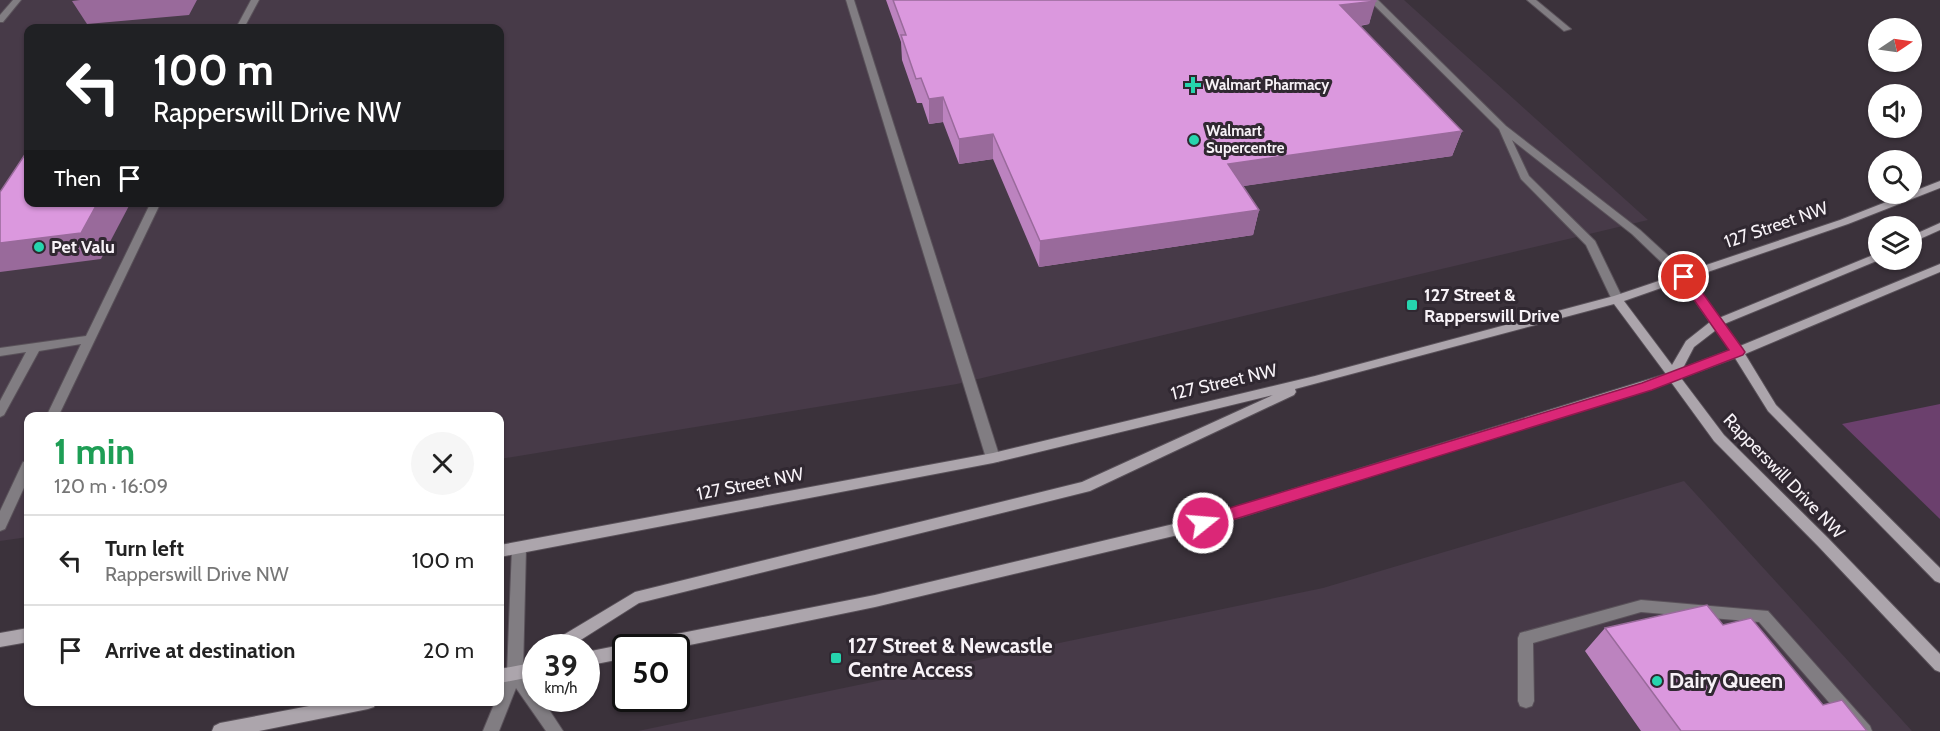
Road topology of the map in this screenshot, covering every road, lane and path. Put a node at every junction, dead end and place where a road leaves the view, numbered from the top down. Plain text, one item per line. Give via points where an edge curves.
1 (17, 0) edge
2 (255, 0) edge
3 (850, 0) edge
4 (1373, 0) edge
5 (1531, 0) edge
6 (0, 20) edge
7 (242, 24) edge
8 (1567, 29) dead end
9 (1503, 128) junction
10 (1940, 184) edge
11 (154, 207) edge
12 (1940, 226) edge
13 (1922, 235) edge
14 (1868, 260) edge
15 (1940, 268) edge
16 (1684, 277) junction
17 (1617, 299) junction
18 (1717, 323) junction
19 (90, 339) junction
20 (35, 347) junction
21 (0, 352) edge
22 (1738, 352) junction
23 (1672, 377) junction
24 (1315, 380) junction
25 (0, 412) edge
26 (54, 412) edge
27 (993, 458) junction
28 (24, 474) edge
29 (0, 525) edge
30 (519, 548) junction
31 (504, 550) edge
32 (1940, 577) edge
33 (577, 634) edge
34 (24, 636) edge
35 (690, 638) edge
36 (0, 640) edge
37 (1940, 665) edge
38 (522, 667) edge
39 (522, 672) edge
40 (507, 675) edge
41 (1526, 701) dead end
42 (348, 706) edge
43 (498, 706) edge
44 (220, 731) edge
45 (491, 731) edge
46 (555, 731) edge
47 (1864, 731) edge

1 - 6 lane
2 - 7 lane
3 - 27 lane
4 - 9 lane
5 - 8 lane
9 - 16 lane via 1636,232
9 - 17 lane via 1525,177 1591,243
10 - 16 main road, 127 Street NW
11 - 19 lane
12 - 13 main road
14 - 18 main road
15 - 22 main road
16 - 17 main road, 127 Street NW
16 - 18 main road
17 - 23 main road, Rapperswill Drive NW
17 - 24 main road, 127 Street NW
18 - 22 main road
18 - 23 main road via 1690,344
19 - 20 lane
19 - 26 lane
20 - 21 lane
20 - 25 lane
22 - 23 main road
22 - 32 main road via 1772,408
23 - 35 main road via 1203,523 875,601
23 - 37 main road, Rapperswill Drive NW via 1719,438
24 - 27 main road, 127 Street NW
24 - 33 main road via 1085,487 635,598
27 - 30 main road, 127 Street NW
28 - 29 lane
30 - 31 main road, 127 Street NW
30 - 40 lane
34 - 36 main road
38 - 40 main road
39 - 40 main road
40 - 46 lane
41 - 47 lane via 1525,638 1641,606 1763,616
42 - 44 main road
43 - 45 lane

